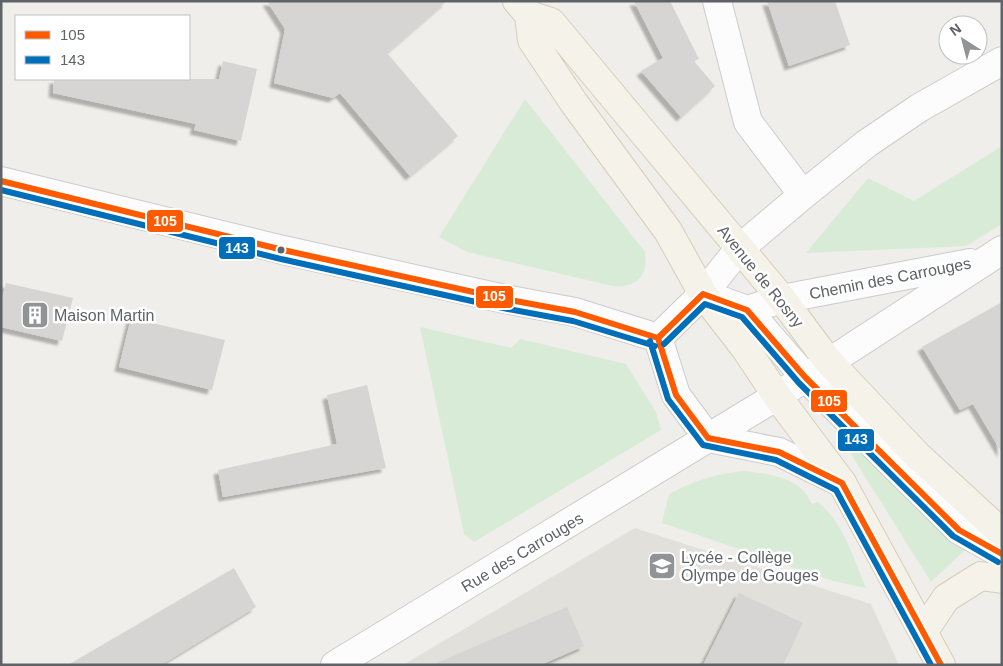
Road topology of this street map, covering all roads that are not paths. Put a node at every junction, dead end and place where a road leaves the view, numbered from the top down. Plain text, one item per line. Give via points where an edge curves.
1 (716, 1) edge
2 (523, 8) edge
3 (1002, 61) edge
4 (1, 181) edge
5 (803, 195) junction
6 (739, 249) junction
7 (993, 255) edge
8 (703, 294) junction
9 (782, 299) junction
10 (747, 310) junction
11 (658, 338) junction
12 (745, 348) junction
13 (828, 361) junction
14 (805, 377) junction
15 (777, 396) junction
16 (708, 438) junction
17 (842, 483) junction
18 (1002, 533) edge
19 (1002, 554) edge
20 (1002, 579) edge
21 (924, 631) junction
22 (335, 665) edge
23 (941, 665) edge

1 - 5 street via 748,122
2 - 6 main road, Avenue de Rosny via 551,22
2 - 8 main road, Avenue de Rosny via 532,40 668,231
3 - 5 street via 919,108 866,144
4 - 11 street via 283,250 575,312
5 - 6 street
6 - 8 street
6 - 9 main road, Avenue de Rosny
7 - 9 street, Chemin des Carrouges
7 - 13 street, Chemin des Carrouges
8 - 10 street, Avenue de Rosny
8 - 11 street
8 - 12 main road, Avenue de Rosny
9 - 10 street, Chemin des Carrouges
9 - 13 main road, Avenue de Rosny
10 - 12 street
10 - 14 street, Avenue de Rosny
11 - 16 street via 676,395
12 - 15 main road, Avenue de Rosny
13 - 14 street, Chemin des Carrouges
13 - 18 main road, Avenue de Rosny via 917,455
14 - 15 street, Chemin des Carrouges
14 - 19 street, Avenue de Rosny via 959,530
15 - 16 street, Rue des Carrouges
15 - 17 main road, Avenue de Rosny
16 - 17 street via 779,452
16 - 22 street, Rue des Carrouges
17 - 21 main road, Avenue de Rosny
20 - 21 main road via 980,576 946,598
21 - 23 main road, Avenue de Rosny

